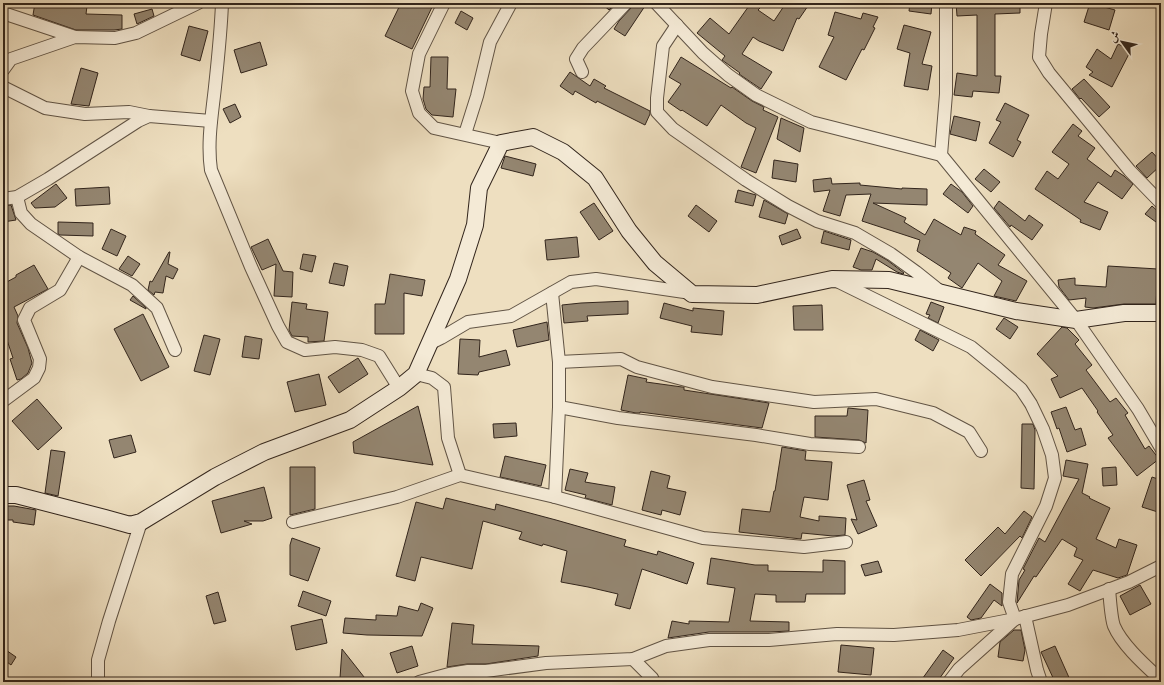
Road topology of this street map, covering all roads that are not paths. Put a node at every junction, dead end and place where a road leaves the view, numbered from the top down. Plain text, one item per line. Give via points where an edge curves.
1 (198, 3) edge
2 (222, 3) edge
3 (444, 3) edge
4 (511, 3) edge
5 (626, 3) edge
6 (656, 3) edge
7 (946, 3) edge
8 (1046, 3) edge
9 (3, 13) edge
10 (677, 25) junction
11 (75, 37) junction
12 (3, 70) edge
13 (582, 72) dead end
14 (3, 87) edge
15 (149, 116) junction
16 (211, 121) junction
17 (466, 134) junction
18 (501, 143) junction
19 (941, 155) junction
20 (17, 197) junction
21 (3, 199) edge
22 (1161, 203) edge
23 (80, 257) junction
24 (832, 279) junction
25 (552, 293) junction
26 (942, 293) junction
27 (692, 294) junction
28 (1161, 313) edge
29 (1076, 320) junction
30 (429, 344) junction
31 (175, 350) dead end
32 (559, 362) junction
33 (416, 374) junction
34 (399, 388) junction
35 (3, 402) edge
36 (560, 407) junction
37 (859, 447) dead end
38 (1161, 448) edge
39 (981, 451) dead end
40 (460, 475) junction
41 (3, 494) edge
42 (555, 497) junction
43 (141, 522) junction
44 (293, 522) dead end
45 (846, 542) dead end
46 (1161, 566) edge
47 (1109, 589) junction
48 (1020, 618) junction
49 (633, 659) junction
50 (1161, 680) edge
51 (98, 682) edge
52 (419, 682) edge
53 (654, 682) edge
54 (949, 682) edge
55 (1041, 682) edge

1 - 11 street via 136,34 114,38
2 - 16 street
3 - 17 street via 419,54 412,91 419,113 434,128
4 - 17 street via 490,42
5 - 13 street via 583,48 576,59
6 - 10 street
7 - 19 street via 946,94
8 - 22 street via 1039,57 1049,73 1130,172
9 - 11 street
10 - 19 street via 728,75 756,95 784,109 811,122
10 - 26 street via 663,46 657,98 657,112 673,129 788,206 817,221 854,233 891,254
11 - 12 street via 11,59
14 - 15 street via 45,108 85,114 129,112
15 - 16 street
15 - 20 street
16 - 34 street via 211,170 251,267 287,342 305,350 335,347 362,350 378,356
17 - 18 street
18 - 27 main road via 534,138 563,152 595,178 629,231 655,263
18 - 30 main road via 479,188 476,225 458,279
19 - 29 street
20 - 21 street
20 - 23 street via 21,213 31,224
23 - 31 street via 132,285 157,308
23 - 35 street via 60,290 30,308 24,320 40,360 39,368 34,378
24 - 26 main road via 889,280
24 - 27 main road via 757,295
24 - 48 street via 971,347 1020,389 1031,404 1052,455 1055,478 1046,506 1012,574 1009,602
25 - 27 street via 571,282 596,279
25 - 30 street via 510,316 468,322
25 - 32 street
26 - 29 main road via 1016,311
28 - 29 main road via 1124,313
29 - 38 street via 1138,409
30 - 33 main road
32 - 36 street
32 - 39 street via 621,359 637,367 712,387 814,402 876,400 933,413 969,432
33 - 34 main road
33 - 40 street via 432,378 444,387 448,438
34 - 43 main road via 350,420 264,452 215,477
36 - 37 street via 618,418 810,444
36 - 42 street
40 - 42 street
40 - 44 street via 397,497
41 - 43 main road via 16,495 130,525
42 - 45 street via 703,538 804,547
43 - 51 street via 98,660
46 - 47 street
47 - 48 street via 1068,605
47 - 50 street via 1114,625 1121,638
48 - 49 street via 958,630 894,635 837,634 769,640 709,640 666,646
48 - 54 street via 959,669
48 - 55 street
49 - 52 street via 546,663 468,671
49 - 53 street

